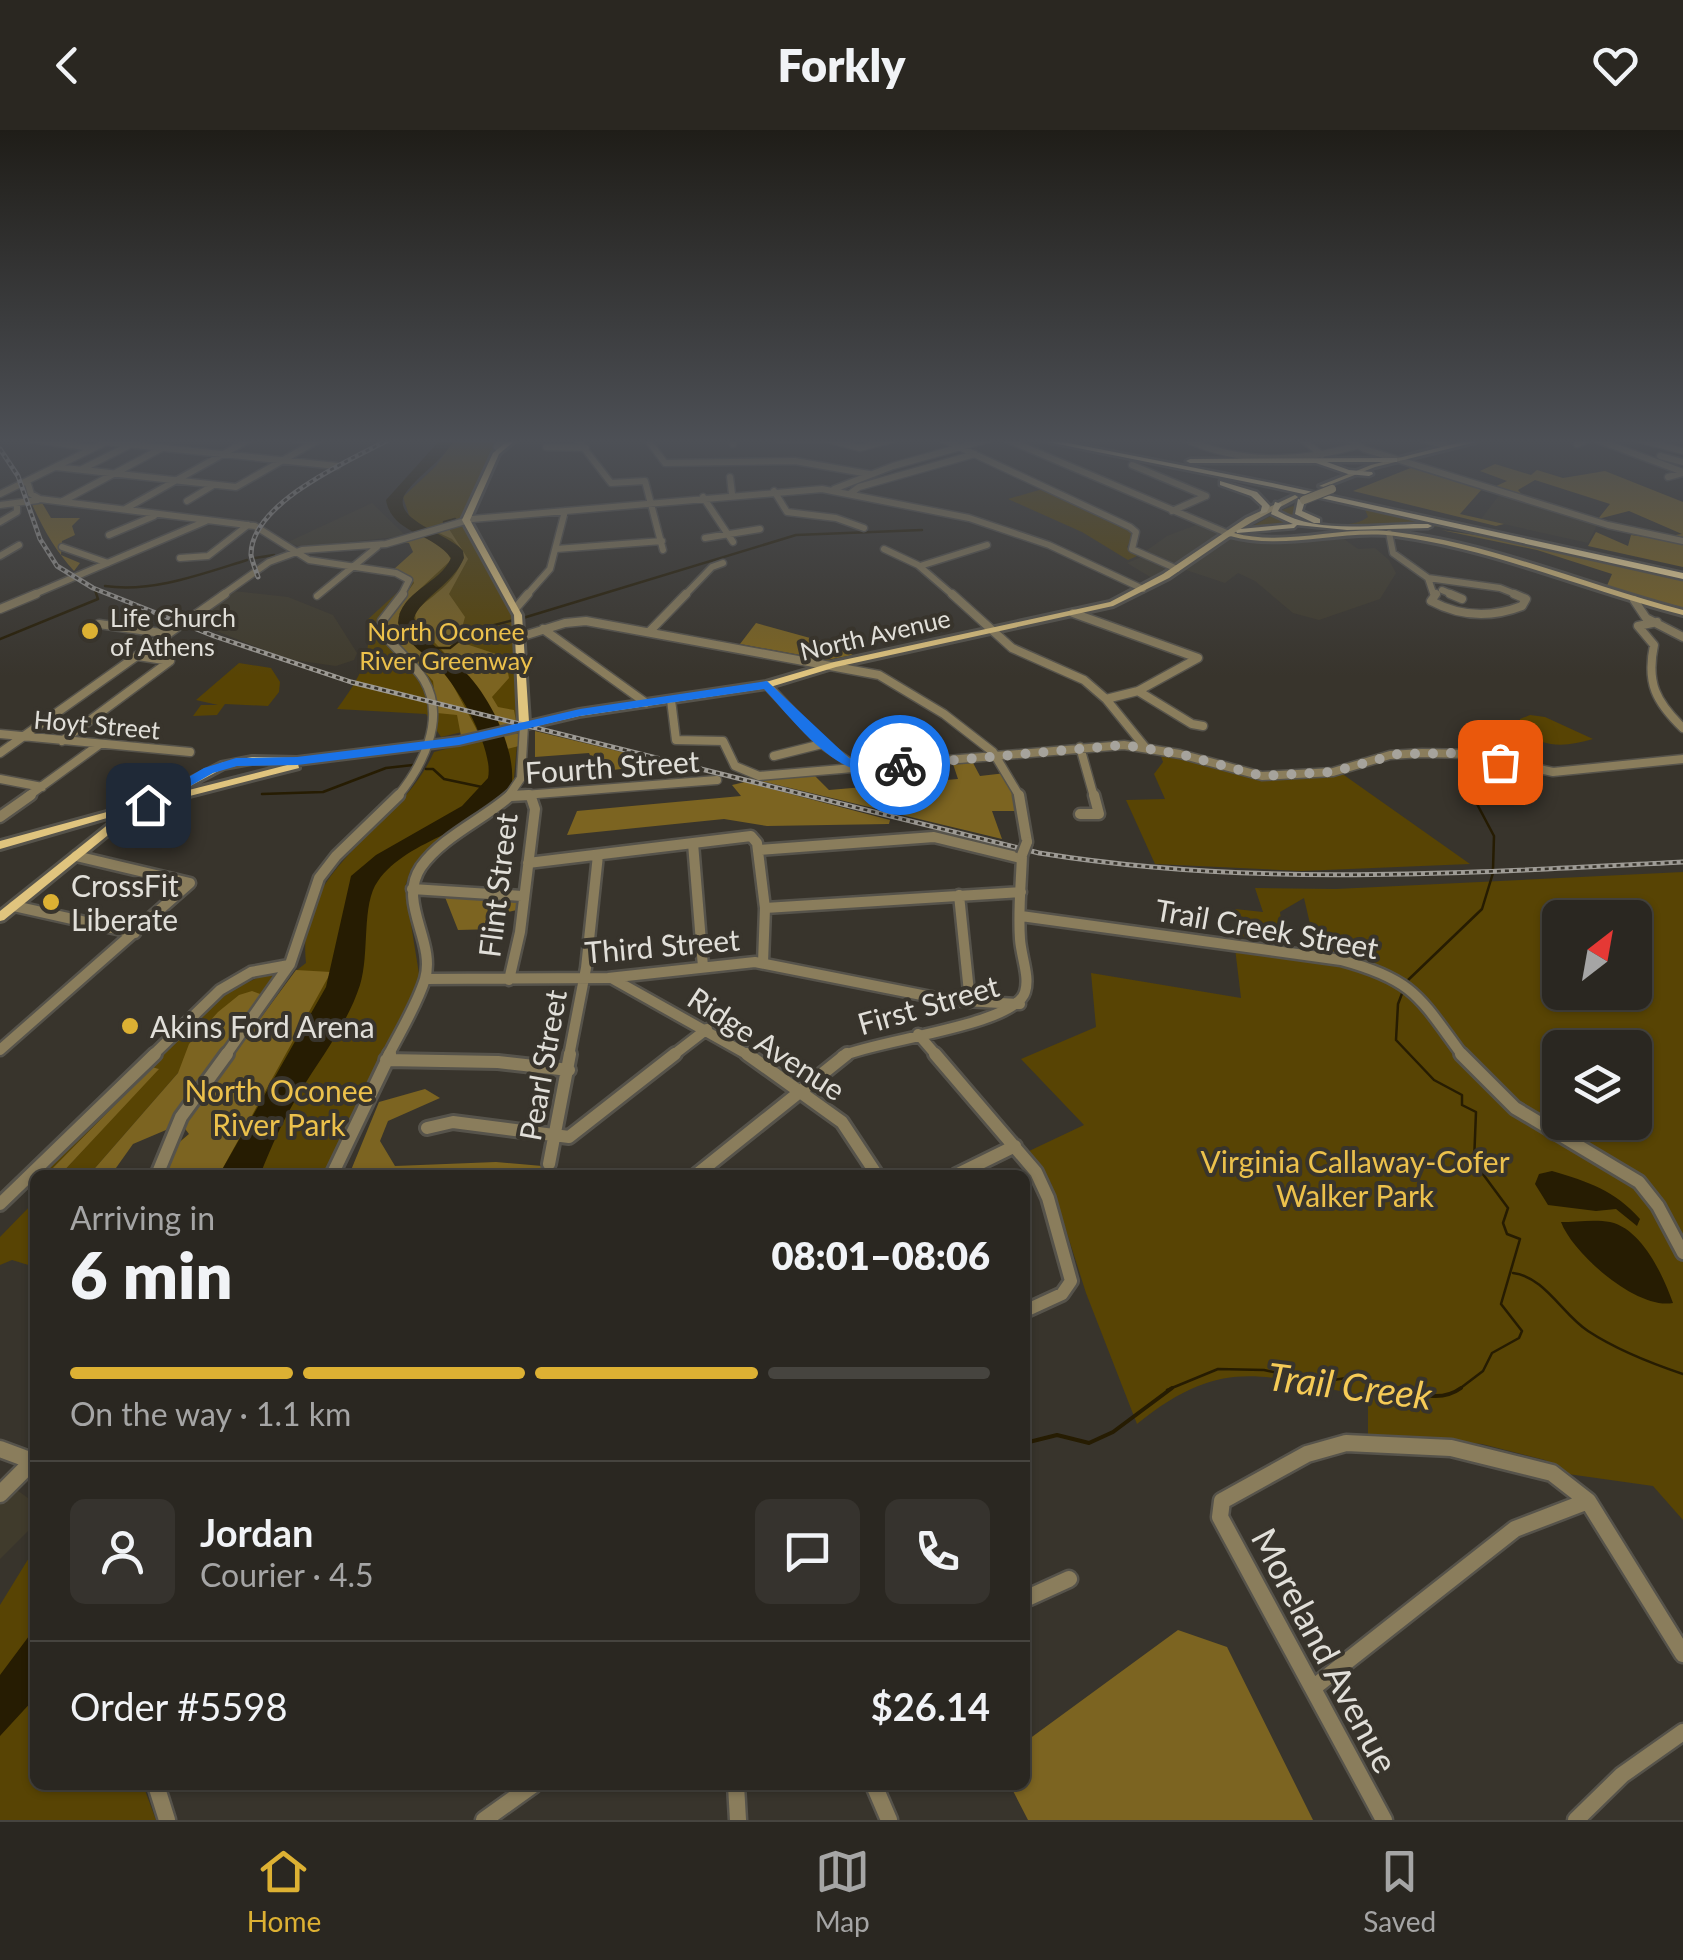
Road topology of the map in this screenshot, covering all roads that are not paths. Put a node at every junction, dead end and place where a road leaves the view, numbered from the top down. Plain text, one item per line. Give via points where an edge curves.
1 (149, 518) edge
2 (190, 518) edge
3 (469, 518) edge
4 (504, 518) edge
5 (563, 518) edge
6 (657, 518) edge
7 (716, 518) edge
8 (835, 518) edge
9 (961, 518) edge
10 (1111, 518) edge
11 (1189, 518) edge
12 (1254, 518) edge
13 (1260, 518) edge
14 (1285, 518) edge
15 (1310, 518) edge
16 (1364, 518) edge
17 (1436, 518) edge
18 (1437, 518) edge
19 (1585, 518) edge
20 (208, 520) junction
21 (467, 522) junction
22 (248, 525) junction
23 (1307, 525) junction
24 (699, 528) dead end
25 (760, 528) dead end
26 (864, 528) dead end
27 (1240, 530) junction
28 (1389, 533) junction
29 (109, 534) dead end
30 (1229, 534) junction
31 (1508, 537) junction
32 (730, 539) junction
33 (662, 541) junction
34 (1683, 541) edge
35 (987, 545) dead end
36 (19, 546) dead end
37 (377, 546) junction
38 (62, 548) dead end
39 (556, 549) junction
40 (884, 549) dead end
41 (664, 550) dead end
42 (296, 552) junction
43 (0, 556) edge
44 (180, 558) dead end
45 (108, 563) junction
46 (723, 563) dead end
47 (920, 566) junction
48 (352, 568) junction
49 (1176, 569) junction
50 (1683, 574) edge
51 (1428, 578) junction
52 (1457, 585) junction
53 (1481, 586) junction
54 (1143, 590) junction
55 (1439, 591) junction
56 (318, 596) dead end
57 (1488, 597) dead end
58 (1462, 599) dead end
59 (1639, 601) junction
60 (1, 607) edge
61 (515, 608) junction
62 (1072, 613) junction
63 (1683, 613) edge
64 (188, 620) dead end
65 (1657, 622) junction
66 (98, 624) dead end
67 (180, 626) dead end
68 (1669, 628) junction
69 (1683, 628) edge
70 (138, 629) junction
71 (543, 629) junction
72 (990, 630) junction
73 (649, 632) junction
74 (168, 634) junction
75 (1683, 637) edge
76 (520, 638) junction
77 (154, 644) junction
78 (138, 656) junction
79 (865, 658) junction
80 (834, 665) junction
81 (863, 671) junction
82 (767, 685) junction
83 (1138, 691) junction
84 (1106, 699) junction
85 (671, 700) junction
86 (646, 703) junction
87 (524, 725) junction
88 (1203, 726) dead end
89 (1683, 728) edge
90 (0, 734) edge
91 (22, 738) junction
92 (62, 741) junction
93 (100, 744) junction
94 (822, 744) junction
95 (429, 745) junction
96 (1145, 746) junction
97 (1080, 748) junction
98 (190, 752) dead end
99 (0, 753) edge
100 (336, 755) junction
101 (774, 756) dead end
102 (998, 757) junction
103 (1683, 759) edge
104 (860, 769) junction
105 (0, 779) edge
106 (717, 780) dead end
107 (42, 787) junction
108 (510, 796) junction
109 (531, 796) junction
110 (151, 803) junction
111 (1080, 814) dead end
112 (108, 815) junction
113 (125, 816) junction
114 (0, 817) edge
115 (692, 842) junction
116 (0, 845) edge
117 (758, 850) junction
118 (598, 855) junction
119 (76, 856) junction
120 (1022, 857) junction
121 (528, 863) junction
122 (412, 889) junction
123 (1021, 892) junction
124 (959, 895) junction
125 (522, 896) junction
126 (14, 906) junction
127 (764, 908) junction
128 (1020, 916) junction
129 (0, 918) edge
130 (135, 933) junction
131 (762, 962) junction
132 (290, 965) junction
133 (703, 967) junction
134 (584, 978) junction
135 (608, 978) junction
136 (425, 979) junction
137 (509, 980) junction
138 (970, 1002) junction
139 (1020, 1004) junction
140 (707, 1030) junction
141 (918, 1034) junction
142 (0, 1050) edge
143 (386, 1060) junction
144 (568, 1070) junction
145 (800, 1090) junction
146 (427, 1128) dead end
147 (555, 1136) junction
148 (1015, 1146) junction
149 (549, 1164) dead end
150 (35, 1170) edge
151 (159, 1170) edge
152 (334, 1170) edge
153 (702, 1170) edge
154 (874, 1170) edge
155 (966, 1170) edge
156 (30, 1175) edge
157 (0, 1204) edge
158 (1683, 1253) edge
159 (1030, 1309) edge
160 (0, 1449) edge
161 (30, 1460) edge
162 (30, 1465) edge
163 (0, 1494) edge
164 (1588, 1501) junction
165 (1069, 1578) dead end
166 (1030, 1597) edge
167 (1683, 1654) edge
168 (1312, 1688) junction
169 (1683, 1732) edge
170 (158, 1790) edge
171 (522, 1790) edge
172 (736, 1790) edge
173 (876, 1790) edge
174 (168, 1820) edge
175 (484, 1820) edge
176 (738, 1820) edge
177 (890, 1820) edge
178 (1384, 1820) edge
179 (1576, 1820) edge

1 - 29 street
2 - 20 street
3 - 21 main road
4 - 21 street
5 - 39 street
6 - 33 street
7 - 32 street
8 - 26 street
9 - 54 street via 1048,545
10 - 49 street via 1136,532 1132,549
11 - 30 street
12 - 30 main road, North Avenue
13 - 27 main road, North Avenue
14 - 23 highway
15 - 16 highway
17 - 31 highway
18 - 50 highway
19 - 34 street
20 - 22 street
20 - 45 street
21 - 37 street
21 - 61 main road
22 - 42 street
22 - 44 street via 205,558
23 - 27 highway
23 - 31 highway via 1430,526
24 - 32 street via 706,542
25 - 32 street
27 - 30 main road, North Avenue
28 - 30 main road via 1257,541
28 - 51 street via 1393,553
28 - 59 main road
30 - 49 main road, North Avenue
31 - 50 highway
33 - 39 street
33 - 41 street
35 - 47 street
36 - 43 street
37 - 42 street
37 - 48 street
38 - 45 street
39 - 61 street via 540,583
40 - 47 street
42 - 48 street via 316,563
42 - 64 street via 269,562
45 - 60 street
46 - 73 street via 712,566
47 - 72 street
48 - 56 street
48 - 95 street via 409,580 382,621 382,632 424,680
49 - 54 main road, North Avenue
51 - 52 street
51 - 55 street
52 - 53 street
52 - 55 street
53 - 55 street via 1526,599 1508,612 1467,614 1431,601
53 - 57 street
54 - 62 main road, North Avenue
55 - 58 street
59 - 63 main road
59 - 65 street
61 - 76 main road
62 - 72 main road, North Avenue
62 - 83 street via 1197,656 1194,664
65 - 68 street
65 - 89 street via 1638,626 1654,645 1648,668 1653,699
66 - 70 street
67 - 74 street
68 - 69 street
68 - 75 street
70 - 74 street
70 - 77 street
71 - 73 street via 576,620
71 - 76 street
71 - 86 street
72 - 79 main road, North Avenue
72 - 84 street via 1017,652 1086,679
73 - 80 street
74 - 77 street
76 - 87 main road
77 - 78 street
78 - 91 street
78 - 92 street via 170,661
79 - 80 main road, North Avenue
79 - 81 main road
80 - 81 street
80 - 82 main road, North Avenue
81 - 102 street via 898,684
82 - 85 main road, North Avenue
82 - 94 street
83 - 84 street
83 - 88 street
84 - 96 street
85 - 86 main road, North Avenue
85 - 104 street via 676,740 723,741 735,767 768,776
86 - 87 main road, North Avenue
87 - 95 main road, North Avenue
87 - 108 street via 521,778
90 - 91 street, Hoyt Street
91 - 92 street, Hoyt Street
91 - 99 street
92 - 93 street, Hoyt Street
93 - 98 street, Hoyt Street
93 - 107 street
94 - 101 street
94 - 104 street
95 - 100 main road, North Avenue
95 - 132 street via 400,796 321,875 303,910
96 - 97 street
96 - 103 street via 1262,776 1332,772 1422,753 1470,754 1553,772
97 - 102 street
97 - 111 street via 1099,814
100 - 110 main road, North Avenue
100 - 110 main road, North Avenue via 221,766
102 - 104 street
102 - 120 street, First Street, bridge via 1022,805
105 - 107 street
106 - 109 street, Fourth Street
107 - 114 street
108 - 109 street, Fourth Street
108 - 122 street via 436,851
109 - 121 street, Flint Street
110 - 112 main road
110 - 113 main road, North Avenue
112 - 113 main road
112 - 116 main road
113 - 119 main road, North Avenue
115 - 117 street via 751,836
115 - 118 street
115 - 133 street
117 - 120 street via 934,837
117 - 127 street
118 - 121 street
118 - 134 street, Pearl Street
119 - 126 main road, North Avenue
119 - 130 street via 190,883
120 - 123 street, First Street
121 - 125 street, Flint Street
122 - 125 street
122 - 136 street
123 - 124 street
123 - 128 street, First Street
124 - 127 street
124 - 138 street
125 - 137 street, Flint Street
126 - 129 main road, North Avenue
126 - 130 street
127 - 131 street
128 - 139 street, First Street via 1027,989
128 - 158 street, Trail Creek Street via 1325,958 1390,974 1426,999 1462,1057 1499,1096 1640,1183
130 - 142 street
131 - 133 street, Third Street
131 - 138 street, Third Street
132 - 150 street via 250,972 220,990
132 - 151 street via 181,1115
133 - 135 street, Third Street
134 - 135 street, Third Street
134 - 137 street, Third Street
134 - 144 street, Pearl Street
135 - 140 street, Ridge Avenue
136 - 137 street, Third Street
136 - 143 street
138 - 139 street, Third Street
139 - 141 street, First Street via 991,1018
140 - 145 street, Ridge Avenue
140 - 147 street via 573,1134
141 - 145 street, First Street via 856,1049
141 - 148 street
143 - 144 street
143 - 152 street
144 - 147 street, Pearl Street
145 - 153 street, First Street
145 - 154 street, Ridge Avenue via 842,1122
146 - 147 street via 452,1122
147 - 149 street, Pearl Street
148 - 155 street
148 - 159 street via 1048,1198 1070,1276 1062,1294
156 - 157 street
160 - 161 street
162 - 163 street
164 - 167 street
164 - 168 street via 1515,1528
164 - 168 street, Moreland Avenue via 1563,1479 1451,1448 1330,1446 1269,1472 1219,1507 1220,1517
165 - 166 street
168 - 178 street, Moreland Avenue
169 - 179 street via 1622,1775
170 - 174 street
171 - 175 street
172 - 176 street
173 - 177 street

